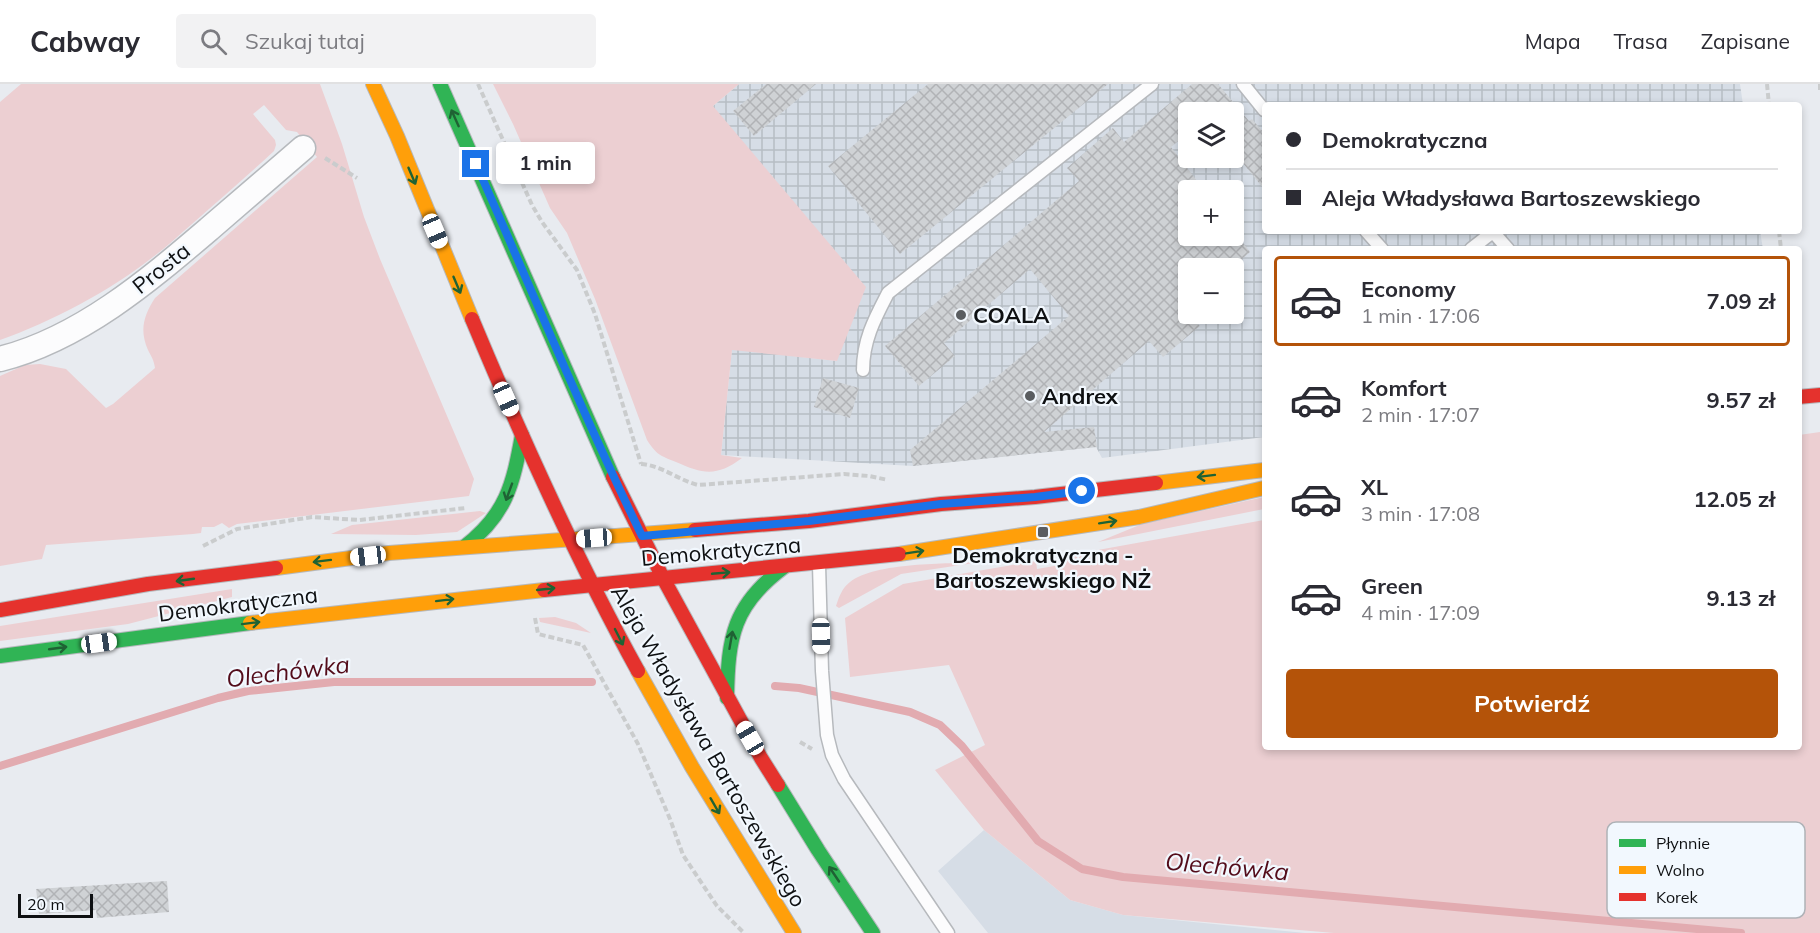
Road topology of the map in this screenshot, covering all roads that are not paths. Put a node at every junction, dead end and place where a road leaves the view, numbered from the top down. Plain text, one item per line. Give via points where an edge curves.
1 (373, 84) edge
2 (440, 84) edge
3 (1152, 84) edge
4 (1243, 84) edge
5 (1262, 108) edge
6 (299, 152) road end
7 (1369, 234) edge
8 (1490, 234) edge
9 (1496, 234) edge
10 (1379, 246) edge
11 (1475, 246) edge
12 (1506, 246) edge
13 (0, 359) edge
14 (863, 370) dead end
15 (1820, 395) edge
16 (1802, 397) edge
17 (522, 435) junction
18 (1262, 470) edge
19 (1262, 488) edge
20 (642, 536) junction
21 (570, 540) junction
22 (464, 547) junction
23 (819, 563) junction
24 (784, 567) junction
25 (663, 578) junction
26 (592, 585) junction
27 (0, 610) edge
28 (0, 656) edge
29 (727, 698) junction
30 (794, 933) edge
31 (873, 933) edge
32 (948, 933) edge

1 -> 17 street, Aleja Władysława Bartoszewskiego
20 -> 2 street, Aleja Władysława Bartoszewskiego
3 - 14 lane via 888,292 871,325
4 - 5 lane
6 - 13 street, Prosta via 126,297 88,321
7 - 10 lane
8 - 11 lane
9 - 12 lane
15 - 16 street
17 - 21 street, Aleja Władysława Bartoszewskiego
17 -> 22 street via 506,501 487,529
18 -> 20 street, Demokratyczna
23 -> 19 street, Demokratyczna via 1139,517
20 - 21 street, Demokratyczna
20 - 25 street, Aleja Władysława Bartoszewskiego
21 - 22 street, Demokratyczna
21 - 26 street, Aleja Władysława Bartoszewskiego
22 -> 27 street, Demokratyczna via 160,583
23 - 24 street, Demokratyczna
23 - 32 lane via 826,735 837,768
25 -> 24 street, Demokratyczna
29 -> 24 street via 729,652 740,611 759,586
25 - 26 street, Demokratyczna
25 - 29 street, Aleja Władysława Bartoszewskiego
28 -> 26 street, Demokratyczna
26 -> 30 street, Aleja Władysława Bartoszewskiego via 670,730
31 -> 29 street, Aleja Władysława Bartoszewskiego via 789,805

